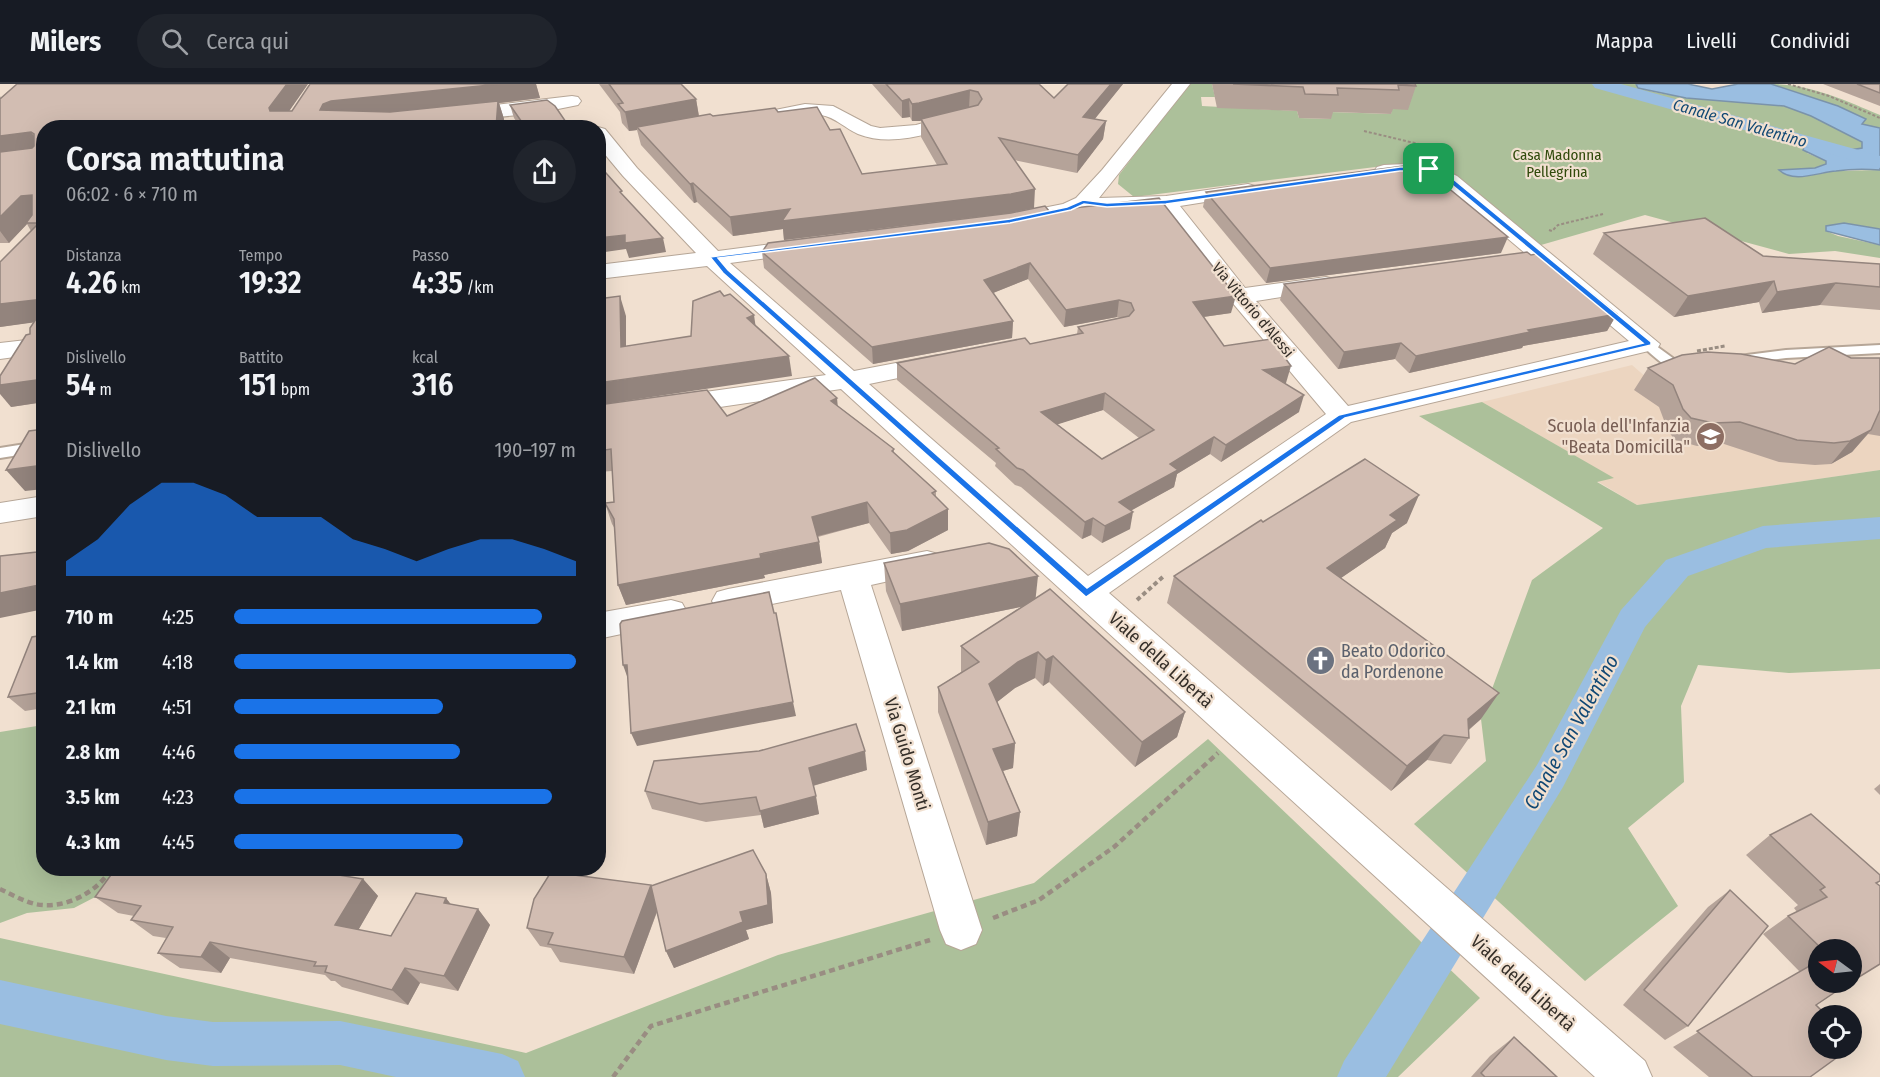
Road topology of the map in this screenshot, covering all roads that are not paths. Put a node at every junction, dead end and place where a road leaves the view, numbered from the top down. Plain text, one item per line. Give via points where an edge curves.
1 (560, 84) edge
2 (1181, 84) edge
3 (572, 101) junction
4 (970, 116) edge
5 (444, 117) edge
6 (763, 117) edge
7 (592, 120) edge
8 (608, 136) edge
9 (1365, 174) edge
10 (1271, 187) edge
11 (1083, 202) junction
12 (1166, 202) junction
13 (1010, 221) edge
14 (822, 244) edge
15 (1541, 256) junction
16 (713, 257) junction
17 (1518, 259) edge
18 (606, 271) edge
19 (1344, 282) edge
20 (1239, 296) junction
21 (1648, 344) junction
22 (36, 347) edge
23 (1880, 349) edge
24 (2, 353) edge
25 (966, 357) edge
26 (1721, 363) edge
27 (1700, 365) edge
28 (850, 380) junction
29 (606, 415) edge
30 (1342, 416) junction
31 (36, 447) edge
32 (0, 453) edge
33 (36, 507) edge
34 (0, 513) edge
35 (1027, 539) junction
36 (992, 549) edge
37 (957, 556) edge
38 (853, 577) junction
39 (1086, 593) junction
40 (606, 624) edge
41 (960, 930) dead end
42 (1629, 1077) edge

1 - 3 street, Viale della Libertà
2 - 11 street
3 - 5 street
3 - 7 street, Viale della Libertà
4 - 6 street via 907,131 872,132 853,126 834,112 818,109
8 - 16 street, Viale della Libertà via 620,173
9 - 15 street via 1429,169 1450,180
10 - 12 street
11 - 12 street
11 - 13 street via 1069,209
12 - 20 street, Via Vittorio d'Alessi
14 - 16 street
15 - 17 street
15 - 21 street
16 - 18 street
16 - 28 street, Viale della Libertà
19 - 20 street
20 - 30 street, Via Vittorio d'Alessi
21 - 27 lane via 1678,368
21 - 30 street
22 - 24 street
23 - 26 lane via 1786,354
25 - 28 street
28 - 29 street
28 - 35 street, Viale della Libertà
30 - 39 street
31 - 32 lane
33 - 34 street
35 - 36 street
35 - 39 street, Viale della Libertà
37 - 38 street
38 - 40 street
38 - 41 street, Via Guido Monti
39 - 42 street, Viale della Libertà

